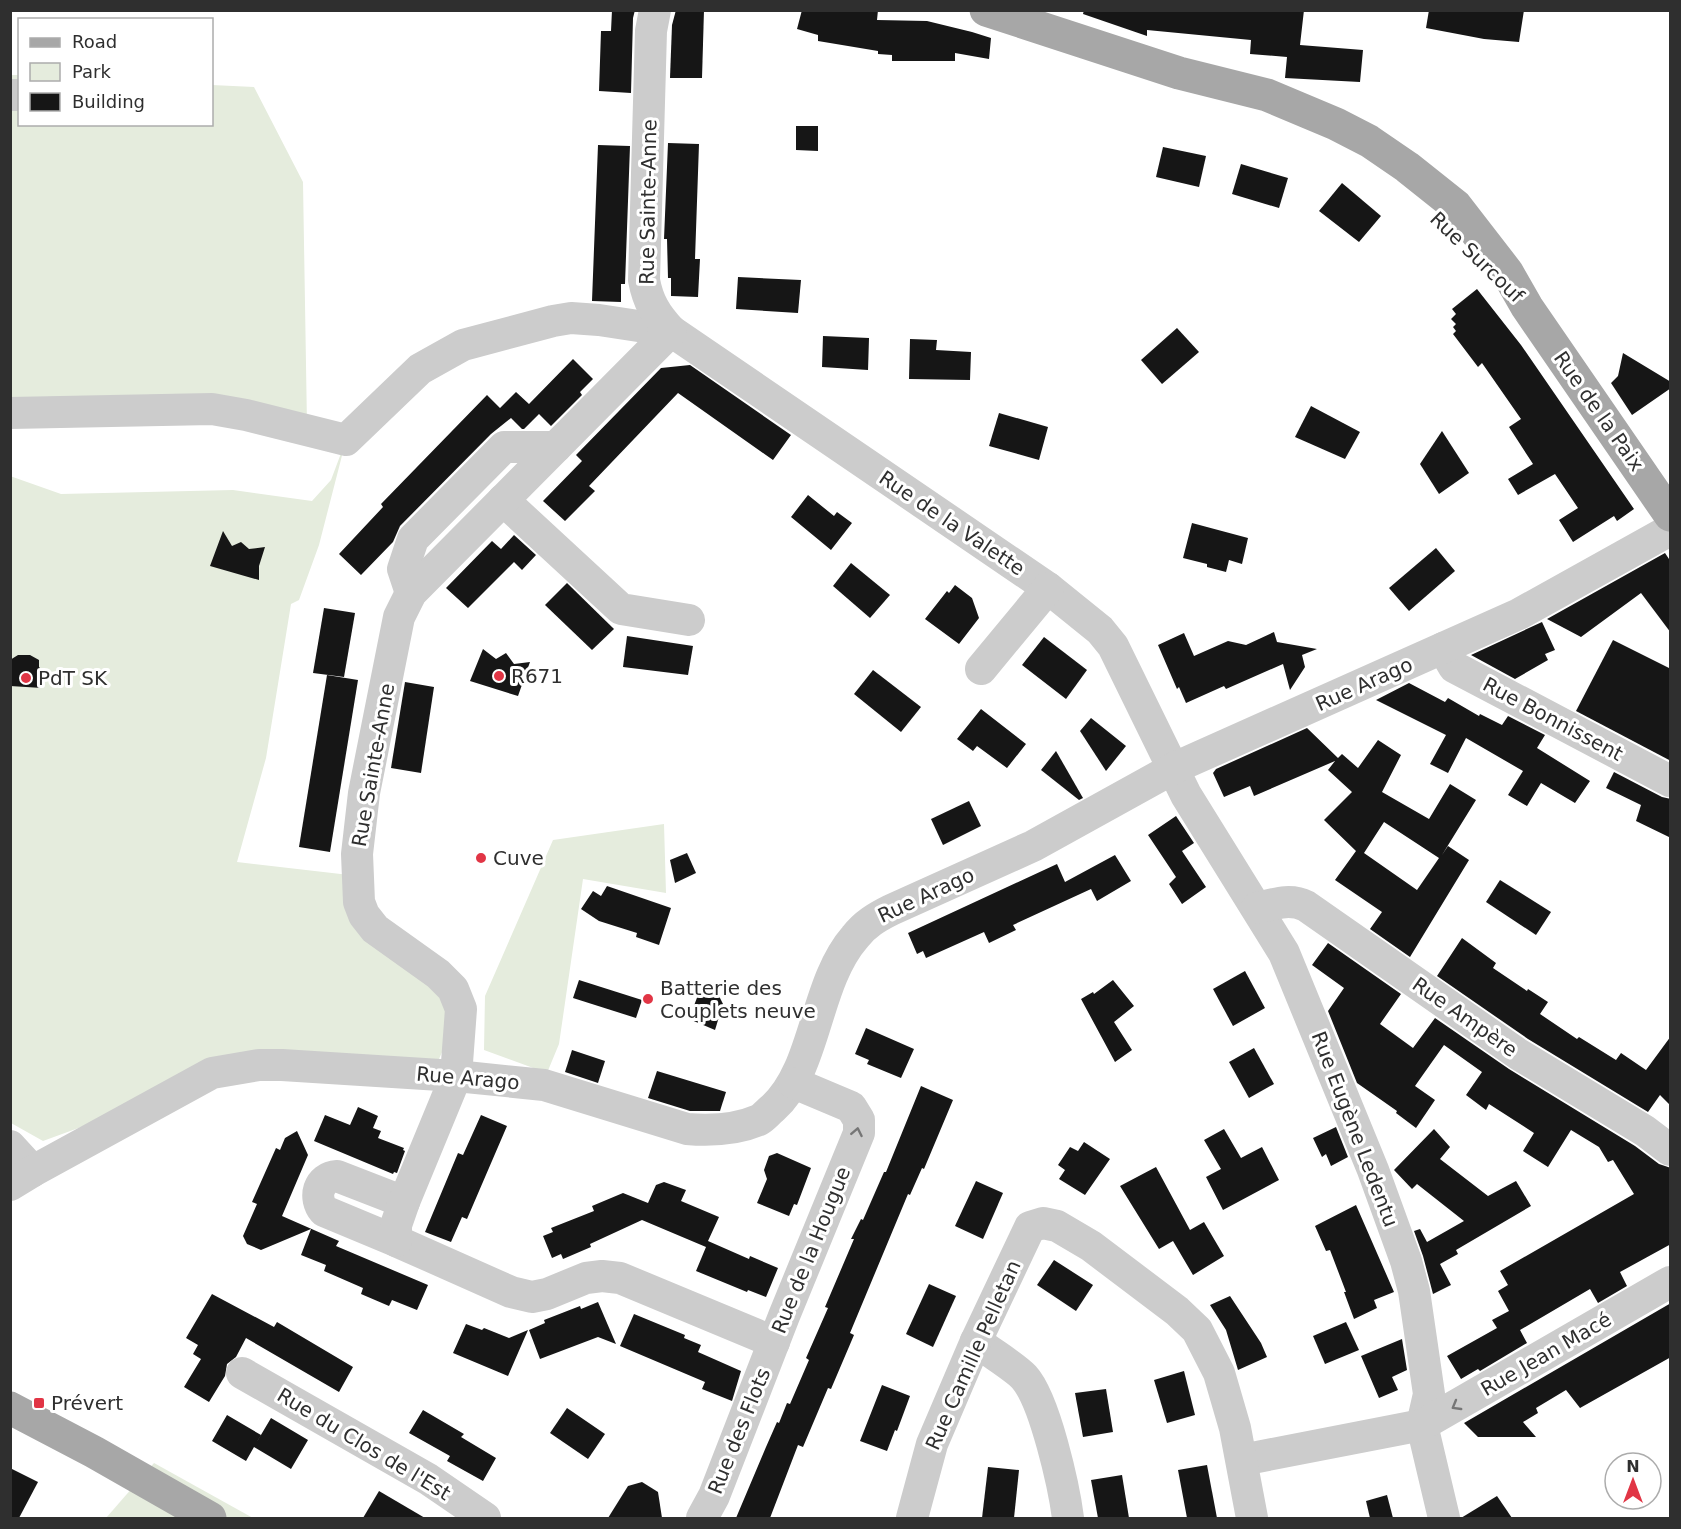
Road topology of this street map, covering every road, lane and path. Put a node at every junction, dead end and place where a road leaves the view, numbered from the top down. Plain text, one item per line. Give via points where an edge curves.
1 (655, 10) edge
2 (986, 10) edge
3 (1527, 307) joint
4 (671, 331) junction
5 (10, 413) edge
6 (556, 447) junction
7 (503, 500) junction
8 (1671, 515) edge
9 (1671, 530) edge
10 (1048, 588) junction
11 (411, 592) junction
12 (689, 620) dead end
13 (1443, 648) junction
14 (981, 669) dead end
15 (1174, 768) junction
16 (1671, 781) edge
17 (1257, 908) junction
18 (456, 1076) junction
19 (794, 1083) junction
20 (10, 1146) edge
21 (1671, 1150) edge
22 (22, 1178) edge
23 (404, 1202) junction
24 (396, 1241) junction
25 (1671, 1282) edge
26 (976, 1341) junction
27 (774, 1342) junction
28 (242, 1373) dead end
29 (10, 1408) edge
30 (1422, 1425) junction
31 (1242, 1460) junction
32 (210, 1518) edge
33 (485, 1518) edge
34 (702, 1518) edge
35 (912, 1518) edge
36 (1068, 1518) edge
37 (1252, 1518) edge
38 (1444, 1518) edge

1 - 4 street, Rue Sainte-Anne via 651,31 644,280 652,308
2 - 3 main road, Rue Surcouf via 1179,73 1267,95 1369,141 1456,206 1507,272
3 - 8 main road, Rue de la Paix
4 - 5 street via 571,318 463,345 420,369 346,440 212,409
4 - 6 street, Rue Sainte-Anne
4 - 10 street, Rue de la Valette
6 - 7 street, Rue Sainte-Anne
6 - 11 street via 504,447 413,539 404,568
7 - 11 street, Rue Sainte-Anne
7 - 12 street via 621,609
9 - 13 street, Rue Arago via 1519,615
10 - 14 street
10 - 15 street, Rue de la Valette via 1087,618 1113,646
11 - 18 street, Rue Sainte-Anne via 399,617 364,793 357,854 359,902 375,930 453,989 461,1009
13 - 15 street, Rue Arago
13 - 16 street, Rue Bonnissent via 1454,667
15 - 17 street, Rue Eugène Ledentu via 1186,795
15 - 19 street, Rue Arago via 1033,846 869,922 840,958
17 - 21 street, Rue Ampère via 1298,901 1518,1054
17 - 30 street, Rue Eugène Ledentu via 1296,980 1406,1261 1429,1394
18 - 19 street, Rue Arago via 544,1085 687,1129 711,1131 760,1119
18 - 22 street, Rue Arago via 282,1065 212,1073
18 - 23 street
27 -> 19 street, Rue de la Hougue via 859,1133 860,1120 851,1107
20 - 22 street
23 - 24 street via 396,1225
23 - 24 street, Rue de la Hougue via 337,1176 322,1182 317,1197 324,1211
24 - 27 street, Rue de la Hougue via 532,1297 586,1278 620,1278
25 -> 30 street, Rue Jean Macé
26 - 31 street, Rue Camille Pelletan via 1030,1227 1043,1223 1058,1226 1177,1311 1197,1330 1219,1373
26 - 35 street, Rue Camille Pelletan via 932,1444
26 - 36 street via 1024,1377 1035,1398 1050,1436
27 - 34 street, Rue des Flots
28 - 33 street, Rue du Clos de l'Est via 428,1479
29 - 32 main road
30 - 31 street, Rue Jean Macé
30 - 38 street, Rue Eugène Ledentu
31 - 37 street

